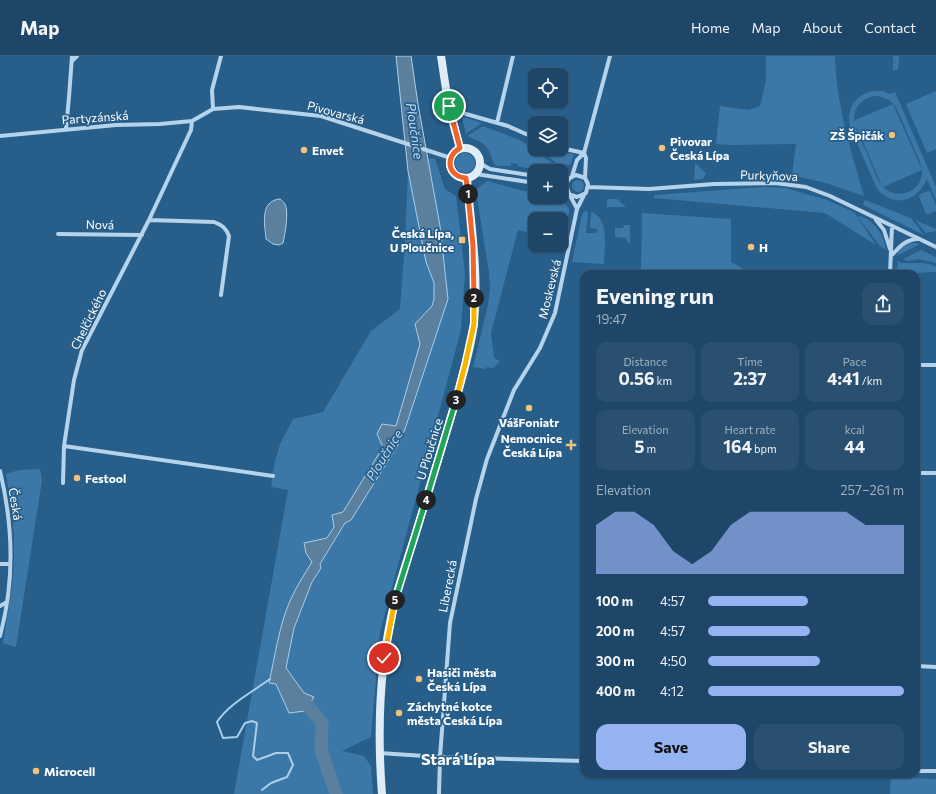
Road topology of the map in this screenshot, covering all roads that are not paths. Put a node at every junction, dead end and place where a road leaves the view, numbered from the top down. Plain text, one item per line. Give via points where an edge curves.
1 (72, 56) edge
2 (77, 56) edge
3 (221, 56) edge
4 (441, 56) edge
5 (513, 56) edge
6 (610, 56) edge
7 (72, 61) junction
8 (213, 109) junction
9 (466, 114) dead end
10 (192, 121) junction
11 (497, 123) junction
12 (66, 129) junction
13 (528, 135) edge
14 (0, 136) edge
15 (460, 148) junction
16 (568, 150) edge
17 (584, 153) junction
18 (451, 158) junction
19 (481, 164) junction
20 (476, 174) junction
21 (528, 175) edge
22 (572, 176) junction
23 (466, 178) junction
24 (585, 178) junction
25 (568, 181) edge
26 (528, 182) edge
27 (588, 187) junction
28 (568, 190) edge
29 (571, 195) junction
30 (584, 195) junction
31 (577, 208) junction
32 (875, 218) junction
33 (149, 220) junction
34 (892, 226) junction
35 (58, 234) dead end
36 (142, 235) junction
37 (919, 239) junction
38 (936, 247) edge
39 (892, 255) junction
40 (890, 270) edge
41 (221, 295) dead end
42 (936, 364) edge
43 (920, 365) edge
44 (514, 390) joint
45 (64, 446) junction
46 (936, 473) edge
47 (0, 474) edge
48 (920, 474) edge
49 (273, 476) dead end
50 (63, 483) dead end
51 (0, 564) edge
52 (10, 564) junction
53 (7, 602) junction
54 (0, 606) edge
55 (0, 636) edge
56 (920, 666) edge
57 (936, 667) edge
58 (379, 753) junction
59 (440, 756) junction
60 (580, 761) edge
61 (920, 771) edge
62 (936, 771) edge
63 (382, 794) edge
64 (439, 794) edge

1 - 7 street
2 - 7 street
3 - 8 street via 212,90
4 - 15 main road via 449,109
5 - 11 street
6 - 17 street
7 - 12 street
8 - 10 street, Pivovarská
8 - 18 street, Pivovarská via 239,107 320,116
9 - 11 street
10 - 12 street, Partyzánská
10 - 33 street, Chelčického via 191,130
11 - 13 street
12 - 14 street, Partyzánská
15 - 18 main road
15 - 19 main road via 475,151
16 - 17 street
17 - 22 street via 577,160
17 - 24 street
18 - 23 main road via 450,168 457,176
19 - 20 main road
19 - 21 street via 490,169
20 - 23 main road
20 - 26 street
22 - 24 street
22 - 25 street
23 - 58 main road, U Ploučnice via 474,270 474,324 451,416 402,576 389,628 379,714
24 - 27 street
27 - 30 street
27 - 32 street, Purkyňova via 649,189 775,183 811,188
28 - 29 street
29 - 30 street
29 - 31 street
30 - 31 street, Moskevská
31 - 44 street, Moskevská via 555,313 540,348
32 - 34 street, Purkyňova
32 - 39 street via 884,230
33 - 36 street, Chelčického
33 - 41 street via 214,222 227,230 229,236
34 - 37 street, Purkyňova
34 - 39 street
35 - 36 street, Nová
36 - 45 street, Chelčického via 82,350 74,380
37 - 38 street, Purkyňova
37 - 39 street via 904,243
39 - 40 street
42 - 43 street
44 - 59 street, Liberecká via 487,459 460,573 450,623
45 - 49 street
45 - 50 street, Chelčického
46 - 48 street
47 - 52 street, Česká via 9,518
51 - 52 street
52 - 53 street, Česká
53 - 54 street
53 - 55 street, Česká
56 - 57 street
58 - 59 street
58 - 63 main road, U Ploučnice
59 - 60 street
59 - 64 street, Liberecká
61 - 62 street

